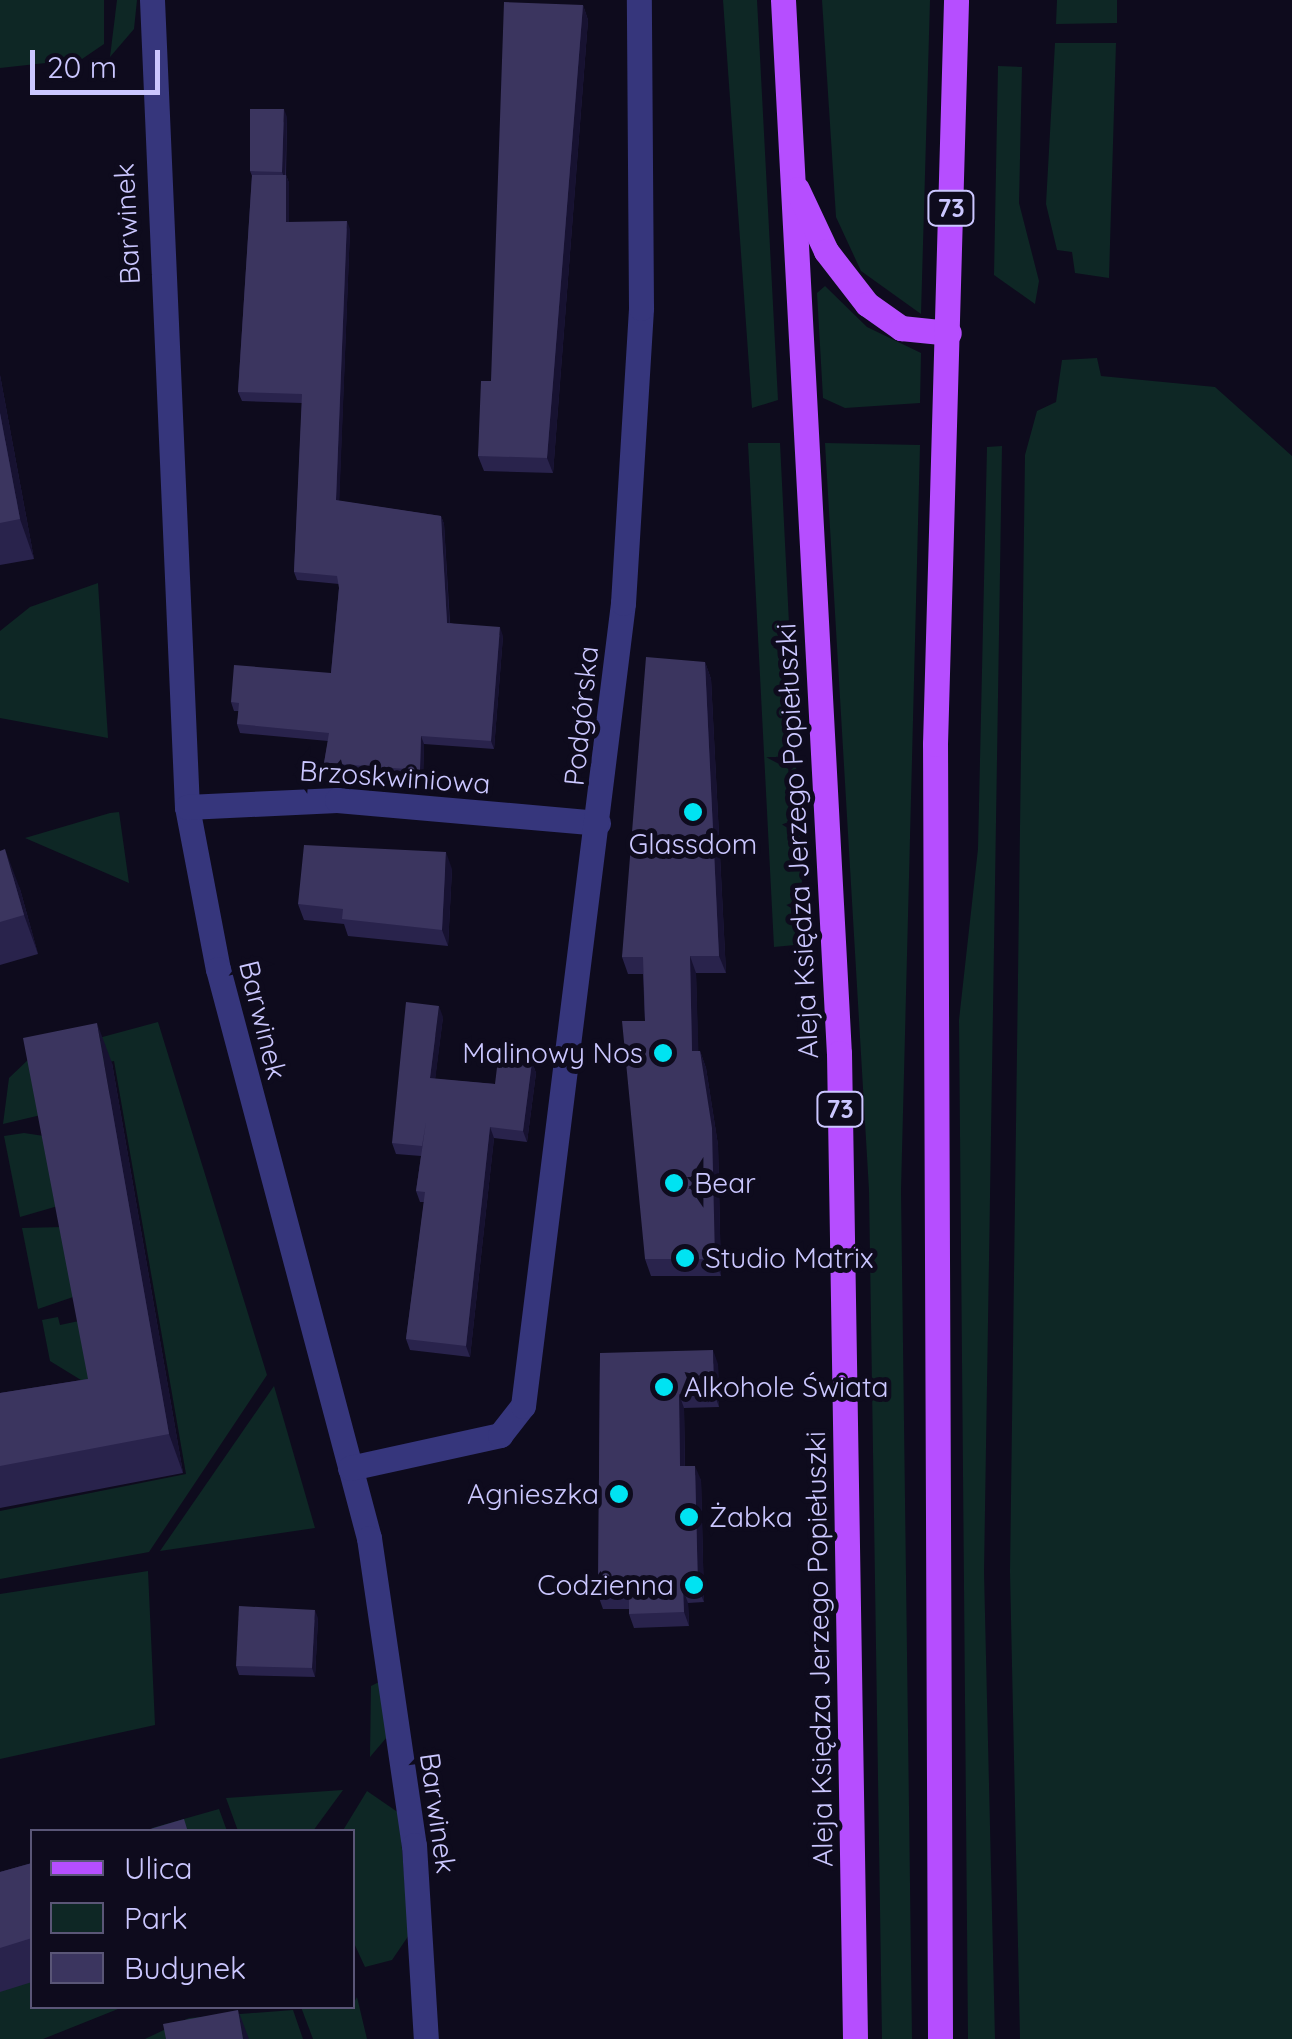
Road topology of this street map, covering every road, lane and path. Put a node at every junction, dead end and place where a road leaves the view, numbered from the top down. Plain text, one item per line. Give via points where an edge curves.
1 (152, 0) edge
2 (639, 0) edge
3 (783, 0) edge
4 (956, 0) edge
5 (793, 180) junction
6 (949, 333) junction
7 (186, 807) junction
8 (598, 823) junction
9 (350, 1468) junction
10 (426, 2039) edge
11 (855, 2039) edge
12 (940, 2039) edge

1 - 7 street, Barwinek
2 - 8 street, Podgórska via 636,430
3 - 5 main road, Aleja Księdza Jerzego Popiełuszki / 73
4 - 6 main road, 73
5 - 6 main road via 826,251 867,304 901,328
5 - 11 main road, Aleja Księdza Jerzego Popiełuszki / 73 via 839,1053
6 - 12 main road, 73 via 935,744
7 - 8 street, Brzoskwiniowa via 337,800
7 - 9 street, Barwinek via 218,969
8 - 9 street, Podgórska via 523,1406 508,1429
9 - 10 street, Barwinek via 414,1845

